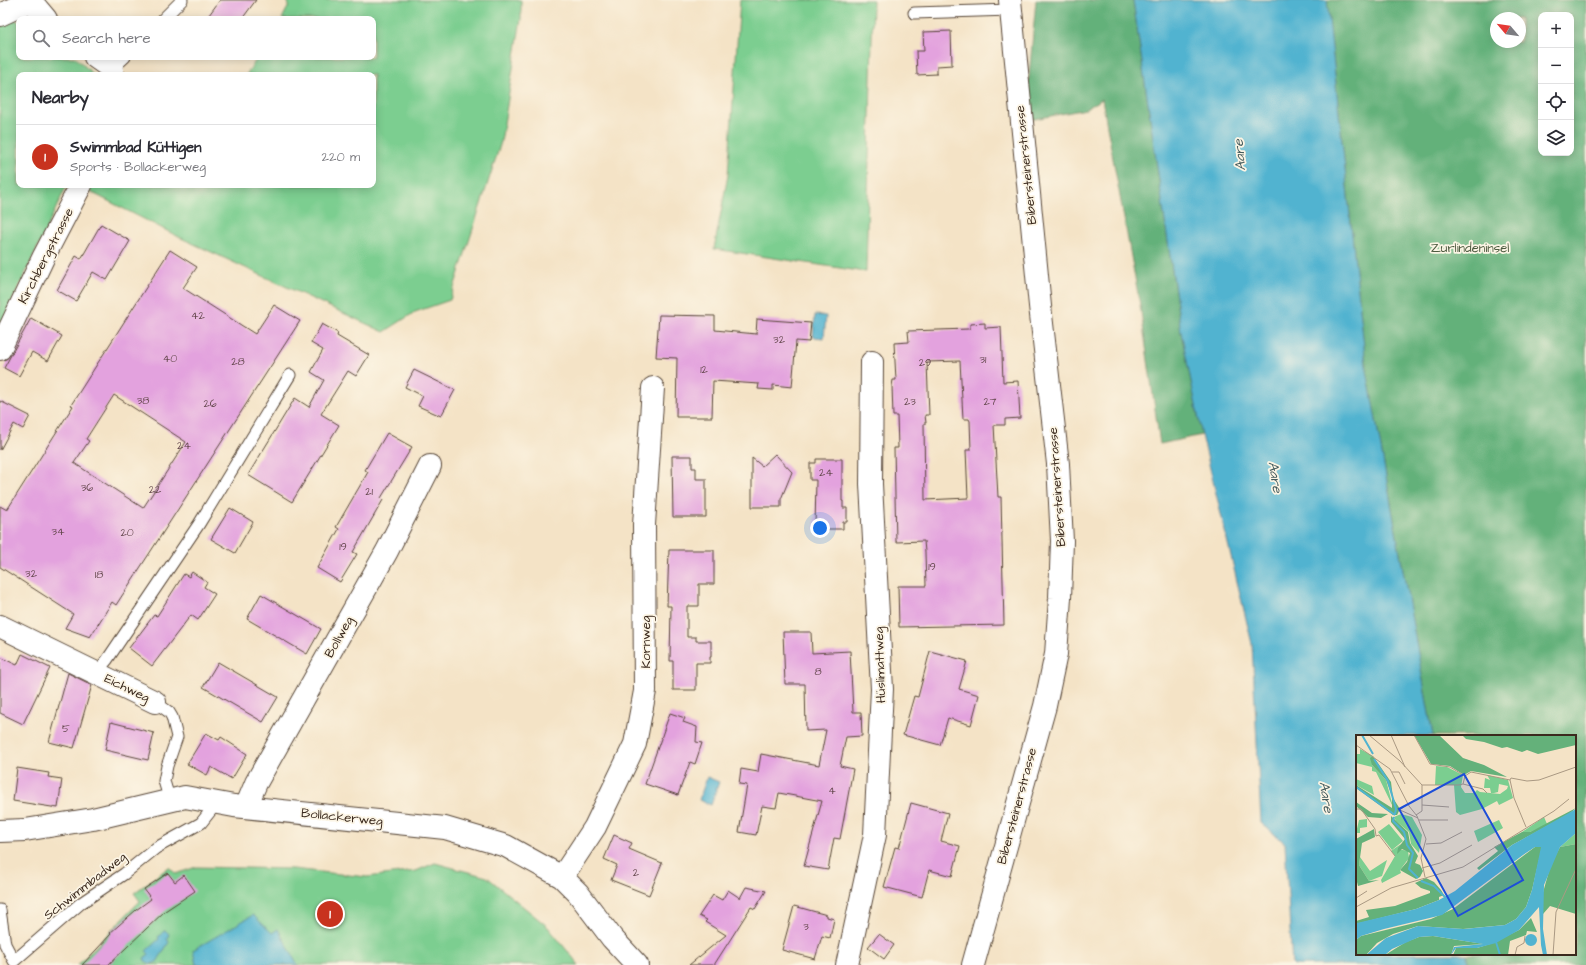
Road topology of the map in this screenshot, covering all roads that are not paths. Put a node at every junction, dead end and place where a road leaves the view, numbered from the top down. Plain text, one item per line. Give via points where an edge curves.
1 (30, 0) edge
2 (182, 0) edge
3 (1010, 5) edge
4 (914, 13) dead end
5 (0, 15) edge
6 (43, 16) edge
7 (166, 16) edge
8 (79, 188) edge
9 (0, 349) edge
10 (872, 362) dead end
11 (290, 375) dead end
12 (653, 388) dead end
13 (430, 466) dead end
14 (0, 626) edge
15 (96, 673) junction
16 (155, 702) joint
17 (170, 801) junction
18 (216, 804) junction
19 (246, 807) junction
20 (0, 831) edge
21 (562, 877) junction
22 (0, 910) edge
23 (3, 944) edge
24 (637, 965) edge
25 (847, 965) edge
26 (973, 965) edge

1 - 5 street
1 - 6 street
2 - 7 lane
3 - 4 lane
3 - 26 street, Bibersteinerstrasse via 1058,464 1062,541 1060,598 1056,654 1045,706
8 - 9 street, Kirchbergstrasse
10 - 25 street, Hüslimattweg via 871,484 882,688 875,835
11 - 15 lane via 199,524
12 - 21 street, Kornweg via 644,525 645,691 634,744 595,828
13 - 19 street, Bollweg via 388,551 256,783
14 - 15 street, Eichweg
15 - 16 street, Eichweg
16 - 17 lane, Eichweg via 169,712 177,737 164,781
17 - 18 street, Bollackerweg via 185,797
17 - 20 street, Bollackerweg via 93,819 24,830
18 - 19 street, Bollackerweg
18 - 23 lane, Schwimmbadweg via 201,823 156,848 124,874 81,903 14,961
19 - 21 street, Bollackerweg via 445,828 506,846
21 - 24 street, Bollackerweg
22 - 23 lane, Schwimmbadweg

